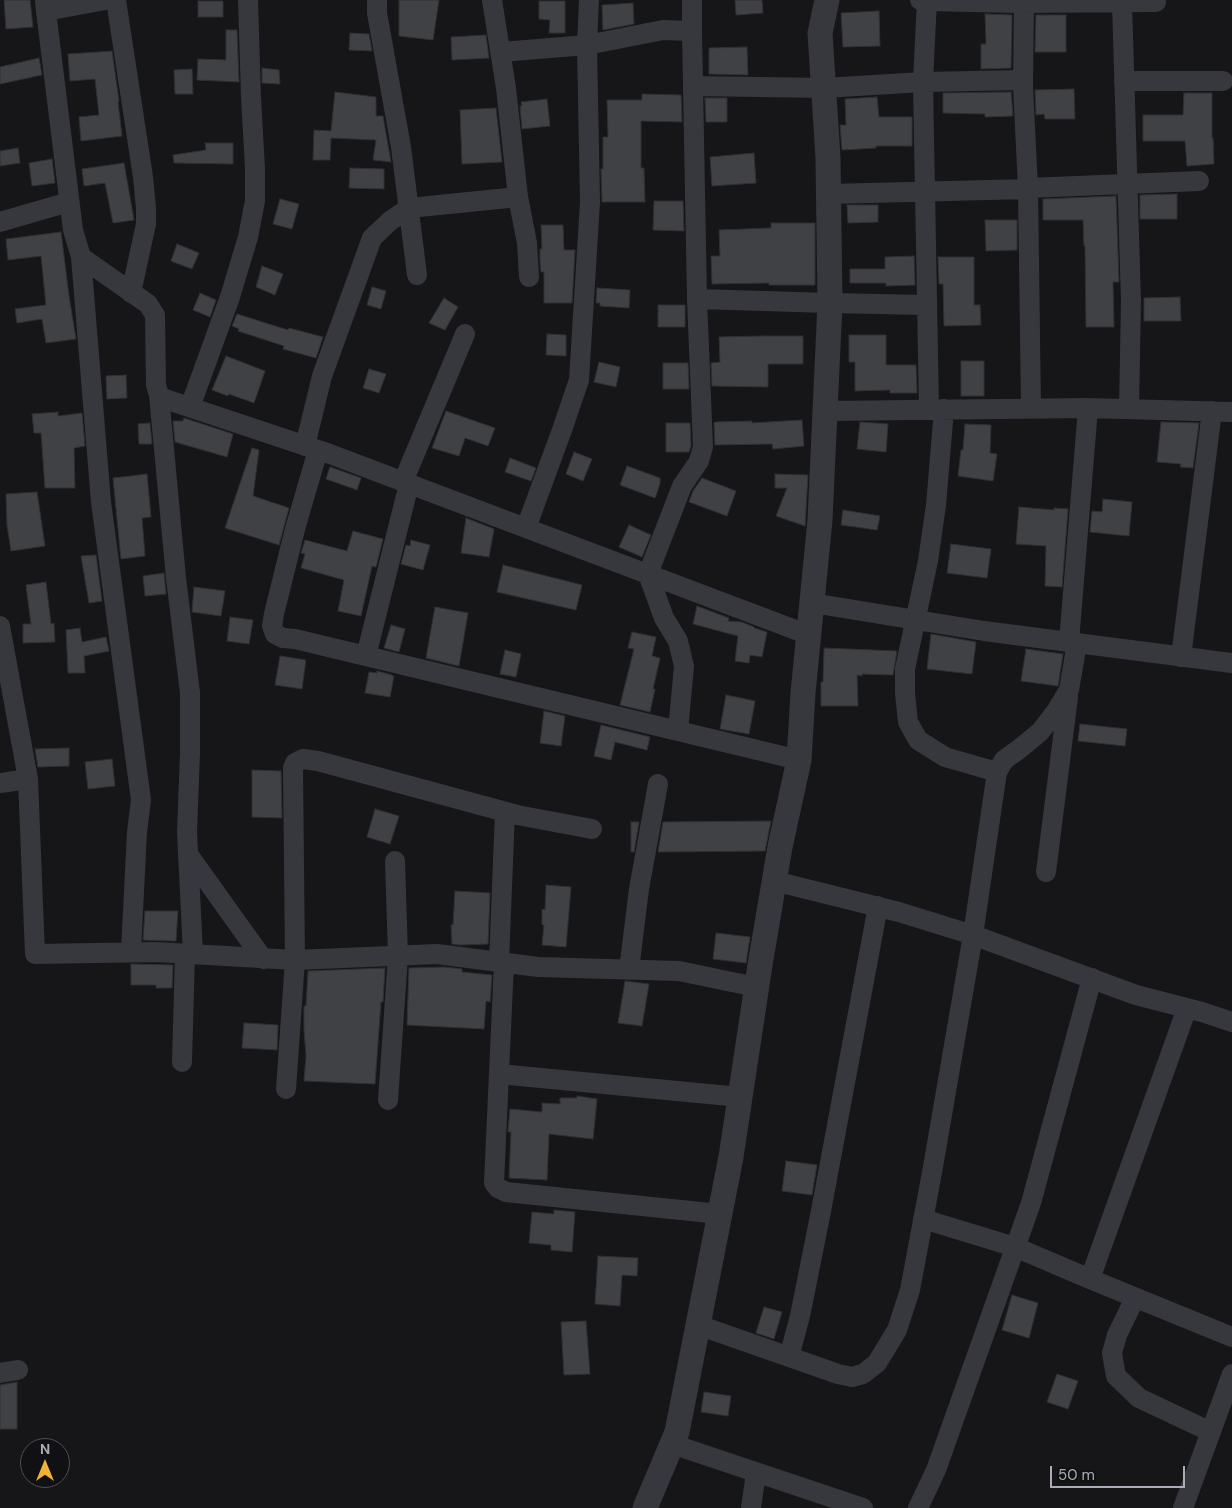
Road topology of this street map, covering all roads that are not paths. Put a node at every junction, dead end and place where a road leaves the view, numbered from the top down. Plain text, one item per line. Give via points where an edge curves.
1 (105, 0) edge
2 (116, 0) edge
3 (248, 0) edge
4 (376, 0) edge
5 (492, 0) edge
6 (588, 0) edge
7 (692, 0) edge
8 (827, 0) edge
9 (925, 0) edge
10 (1020, 2) edge
11 (1156, 2) dead end
12 (1122, 3) junction
13 (46, 6) edge
14 (692, 30) junction
15 (587, 45) junction
16 (501, 52) junction
17 (1023, 80) junction
18 (1124, 81) junction
19 (1223, 81) dead end
20 (923, 82) junction
21 (692, 86) junction
22 (824, 88) junction
23 (1199, 181) dead end
24 (1126, 184) junction
25 (1028, 188) junction
26 (924, 192) junction
27 (828, 194) junction
28 (518, 197) junction
29 (69, 202) junction
30 (409, 208) junction
31 (0, 222) edge
32 (81, 257) junction
33 (417, 276) dead end
34 (529, 277) dead end
35 (131, 292) junction
36 (697, 299) junction
37 (830, 303) junction
38 (926, 304) junction
39 (465, 334) dead end
40 (159, 395) junction
41 (190, 407) junction
42 (1031, 408) junction
43 (1088, 408) junction
44 (936, 409) junction
45 (1129, 409) junction
46 (825, 410) junction
47 (1222, 412) edge
48 (312, 448) junction
49 (406, 483) junction
50 (526, 528) junction
51 (648, 574) junction
52 (812, 603) junction
53 (915, 619) junction
54 (0, 626) edge
55 (809, 634) junction
56 (1073, 642) junction
57 (366, 656) junction
58 (1181, 657) junction
59 (1232, 663) edge
60 (1069, 690) junction
61 (678, 731) junction
62 (799, 760) junction
63 (997, 772) junction
64 (28, 779) junction
65 (0, 783) edge
66 (658, 784) dead end
67 (505, 812) junction
68 (592, 829) dead end
69 (188, 854) junction
70 (395, 861) dead end
71 (1046, 872) dead end
72 (774, 881) junction
73 (878, 906) junction
74 (973, 935) junction
75 (131, 951) junction
76 (189, 954) junction
77 (398, 956) junction
78 (263, 958) junction
79 (295, 960) junction
80 (502, 962) junction
81 (629, 970) junction
82 (1092, 978) junction
83 (756, 987) junction
84 (1187, 1008) junction
85 (1232, 1022) edge
86 (182, 1062) dead end
87 (500, 1074) junction
88 (286, 1089) dead end
89 (740, 1097) junction
90 (388, 1100) dead end
91 (720, 1214) junction
92 (923, 1219) junction
93 (1015, 1247) junction
94 (1090, 1279) junction
95 (1135, 1298) junction
96 (698, 1325) junction
97 (1232, 1337) edge
98 (789, 1357) junction
99 (1232, 1374) edge
100 (1211, 1432) junction
101 (672, 1444) junction
102 (756, 1473) junction
103 (925, 1506) edge
104 (646, 1508) edge
105 (751, 1508) edge
106 (863, 1508) edge
107 (1184, 1508) edge

1 - 13 street
2 - 35 street via 146,208 146,224
3 - 41 street via 255,201 230,297
4 - 30 street
5 - 16 street
6 - 15 street
7 - 14 street
8 - 22 street via 820,33
9 - 10 street
9 - 20 street
10 - 12 street
10 - 17 street
11 - 12 street
12 - 18 street
13 - 29 street
14 - 15 street via 663,30
14 - 21 street
15 - 16 street
15 - 50 street via 590,202 579,380
16 - 28 street
17 - 20 street
17 - 25 street
18 - 19 street
18 - 24 street
20 - 22 street
20 - 26 street
21 - 22 street
21 - 36 street
22 - 27 street
23 - 24 street
24 - 25 street
24 - 45 street
25 - 26 street
25 - 42 street
26 - 27 street
26 - 38 street
27 - 37 street
28 - 30 street
28 - 34 street via 528,243
29 - 31 street
29 - 32 street
30 - 33 street
30 - 48 street via 372,238 322,376
32 - 35 street
32 - 75 street via 101,502 140,800
35 - 40 street via 148,304 155,315
36 - 37 street
36 - 51 street via 703,447 699,461 682,486
37 - 38 street
37 - 46 street
38 - 44 street
39 - 49 street
40 - 41 street
40 - 69 street via 190,693
41 - 48 street
42 - 43 street
42 - 44 street
43 - 45 street
43 - 56 street
44 - 46 street
44 - 53 street via 936,505
45 - 47 street
46 - 52 street
47 - 58 street
48 - 49 street
48 - 57 street via 272,626 275,634 283,638
49 - 50 street
49 - 57 street
50 - 51 street
51 - 55 street
51 - 61 street via 664,618 678,641 684,666
52 - 53 street
52 - 55 street
53 - 56 street
53 - 63 street via 905,669 908,722 918,740 945,757
54 - 64 street
55 - 62 street
56 - 58 street
56 - 60 street
57 - 61 street
58 - 59 street
60 - 63 street via 1040,732 1004,760
60 - 71 street
61 - 62 street
62 - 72 street
63 - 74 street
64 - 65 street
64 - 75 street via 35,954
66 - 81 street
67 - 68 street
67 - 79 street via 318,762 303,759 295,763
67 - 80 street
69 - 76 street
69 - 78 street
70 - 77 street
72 - 73 street
72 - 83 street
73 - 74 street
73 - 98 street via 821,1211
74 - 82 street
74 - 92 street
75 - 76 street
76 - 78 street
76 - 86 street
77 - 79 street
77 - 80 street via 437,954
77 - 90 street
78 - 79 street
79 - 88 street
80 - 81 street via 538,967
80 - 87 street
81 - 83 street via 679,971
82 - 84 street via 1136,995
82 - 93 street via 1031,1203
83 - 89 street
84 - 85 street
84 - 94 street
87 - 89 street
87 - 91 street via 494,1183 498,1188 543,1197
89 - 91 street
91 - 96 street
92 - 93 street
92 - 98 street via 910,1290 897,1330 878,1363 863,1374 852,1377
93 - 94 street
93 - 103 street
94 - 95 street
95 - 97 street
95 - 100 street via 1112,1353 1116,1376 1139,1398
96 - 98 street
96 - 101 street
99 - 100 street
100 - 107 street
101 - 102 street
101 - 104 street
102 - 105 street
102 - 106 street

